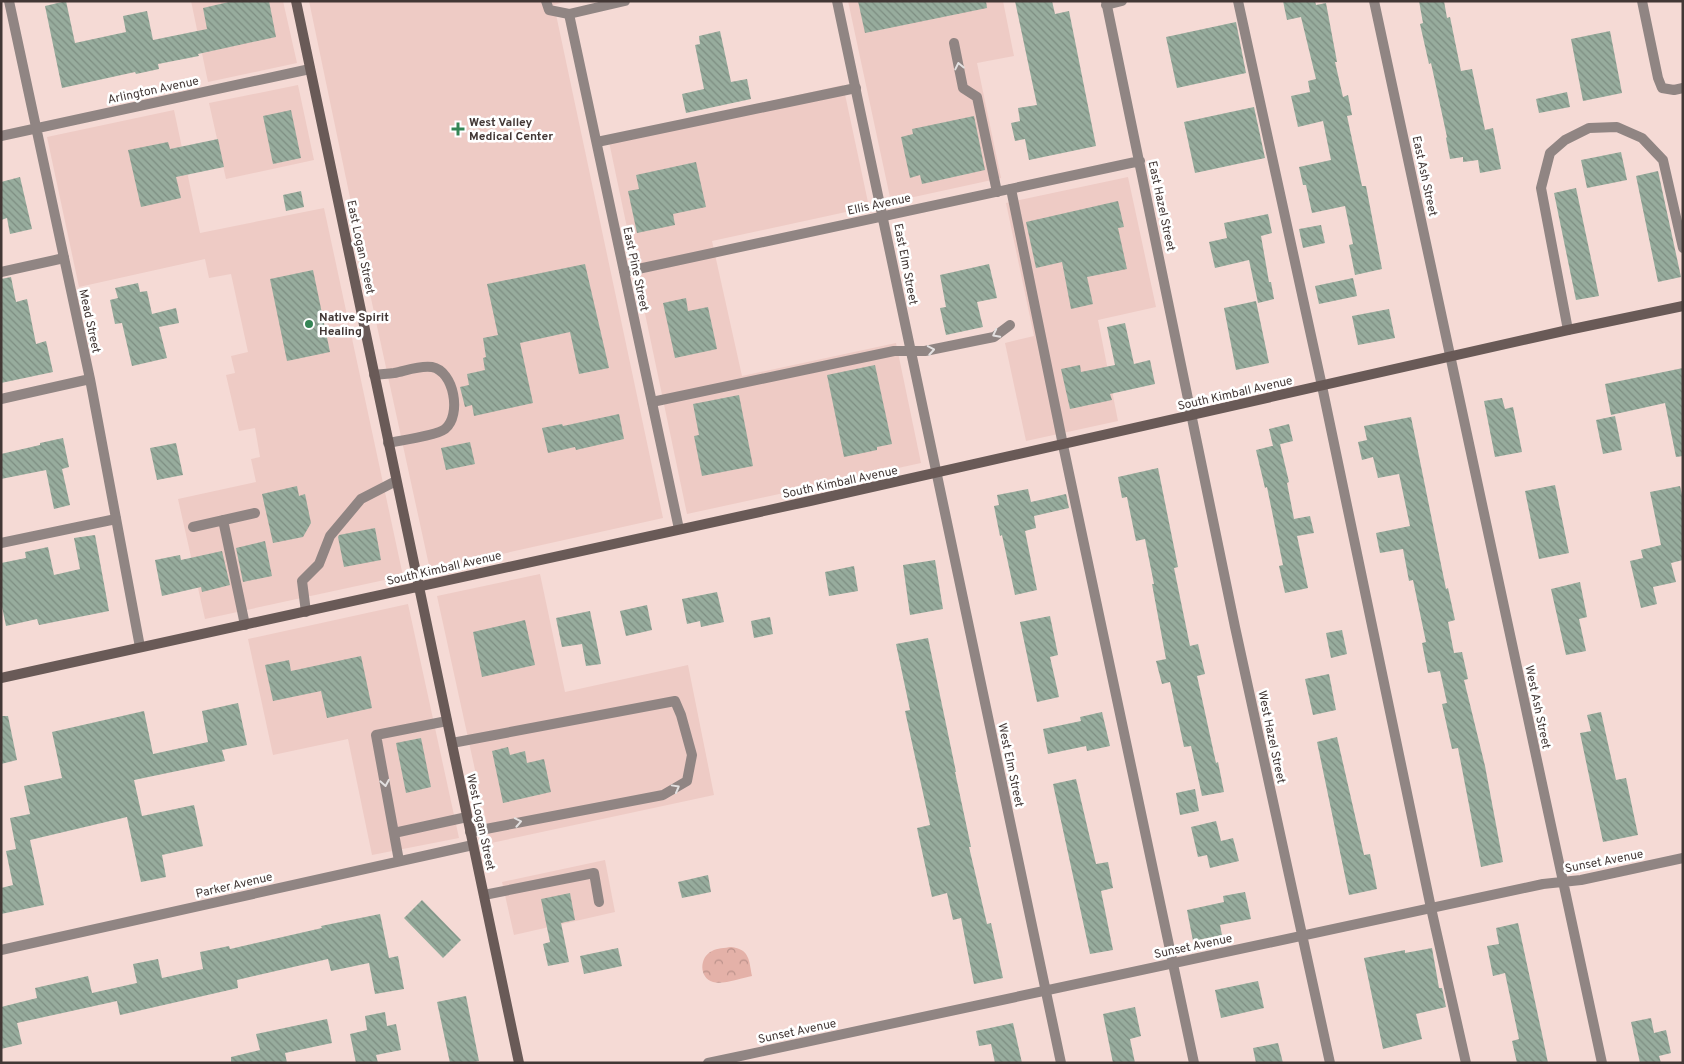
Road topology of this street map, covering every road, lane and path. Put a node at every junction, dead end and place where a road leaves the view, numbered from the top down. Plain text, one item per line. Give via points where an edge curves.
1 (9, 1) edge
2 (296, 1) edge
3 (546, 1) edge
4 (625, 1) edge
5 (837, 1) edge
6 (1122, 1) edge
7 (1238, 1) edge
8 (1374, 1) edge
9 (1642, 1) edge
10 (1106, 3) edge
11 (569, 14) junction
12 (954, 43) dead end
13 (310, 69) junction
14 (856, 88) junction
15 (1683, 88) edge
16 (36, 128) junction
17 (1, 136) edge
18 (597, 142) junction
19 (1140, 161) junction
20 (1011, 189) junction
21 (998, 192) junction
22 (884, 216) junction
23 (1683, 248) edge
24 (64, 258) junction
25 (1, 272) edge
26 (624, 272) junction
27 (1683, 306) edge
28 (1010, 325) dead end
29 (1568, 330) junction
30 (911, 351) junction
31 (1451, 357) junction
32 (374, 375) junction
33 (90, 379) junction
34 (1322, 386) junction
35 (1, 399) edge
36 (652, 402) junction
37 (1192, 416) junction
38 (388, 443) junction
39 (1063, 444) junction
40 (936, 473) junction
41 (396, 481) junction
42 (255, 513) dead end
43 (116, 519) junction
44 (223, 520) junction
45 (193, 527) dead end
46 (678, 529) junction
47 (1, 544) edge
48 (419, 587) junction
49 (306, 612) junction
50 (245, 625) junction
51 (140, 647) junction
52 (1, 678) edge
53 (447, 721) junction
54 (452, 743) junction
55 (467, 817) junction
56 (470, 832) junction
57 (394, 833) junction
58 (473, 845) junction
59 (1683, 858) edge
60 (399, 861) junction
61 (1562, 881) junction
62 (484, 895) junction
63 (599, 902) dead end
64 (1431, 908) junction
65 (1303, 936) junction
66 (1, 950) edge
67 (1173, 964) junction
68 (1046, 991) junction
69 (519, 1063) edge
70 (708, 1063) edge
71 (1061, 1063) edge
72 (1194, 1063) edge
73 (1330, 1063) edge
74 (1466, 1063) edge
75 (1602, 1063) edge

1 - 16 street, Mead Street
2 - 13 street, East Logan Street
3 - 11 street via 549,10
4 - 11 street
5 - 14 street, East Elm Street
6 - 10 street
7 - 34 street
8 - 31 street, East Ash Street
9 - 15 street via 1662,88
10 - 19 street, East Hazel Street
11 - 18 street, East Pine Street
21 -> 12 street via 977,97 963,88
13 - 16 street, Arlington Avenue
13 - 32 street, East Logan Street
14 - 18 street
14 - 22 street, East Elm Street
16 - 17 street, Arlington Avenue
16 - 24 street, Mead Street
18 - 26 street, East Pine Street
19 - 20 street, Ellis Avenue
19 - 37 street, East Hazel Street
20 - 21 street, Ellis Avenue
20 - 39 street
21 - 22 street, Ellis Avenue
22 - 26 street, Ellis Avenue
22 - 30 street, East Elm Street
23 - 29 street via 1664,160 1642,138 1617,127 1590,128 1565,140 1550,153 1541,188
24 - 25 street
24 - 33 street, Mead Street
26 - 36 street, East Pine Street
27 - 29 street, South Kimball Avenue
28 - 30 street via 994,337
29 - 31 street, South Kimball Avenue
30 - 36 street via 894,351
30 - 40 street, East Elm Street
31 - 34 street, South Kimball Avenue
31 - 61 street, West Ash Street
32 - 38 street, East Logan Street
32 - 38 street via 431,367 440,370 448,379 452,395 454,410 451,422 444,429
33 - 35 street
33 - 43 street, Mead Street
34 - 37 street, South Kimball Avenue
34 - 64 street
36 - 46 street, East Pine Street
37 - 39 street, South Kimball Avenue
37 - 65 street, West Hazel Street
38 - 41 street, East Logan Street
39 - 40 street, South Kimball Avenue
39 - 67 street
40 - 46 street, South Kimball Avenue
40 - 68 street, West Elm Street
41 - 48 street, East Logan Street
41 - 49 street via 362,499 330,536 319,564 302,581
42 - 44 street
43 - 47 street
43 - 51 street, Mead Street
44 - 45 street
44 - 50 street
46 - 48 street, South Kimball Avenue
48 - 49 street, South Kimball Avenue
48 - 53 street, West Logan Street
49 - 50 street, South Kimball Avenue
50 - 51 street, South Kimball Avenue
51 - 52 street, South Kimball Avenue
53 - 54 street, West Logan Street
53 -> 57 street via 376,735
54 - 55 street, West Logan Street
56 -> 54 street via 663,795 687,781 692,755 675,701
55 - 56 street, West Logan Street
55 - 57 street
56 - 58 street, West Logan Street
57 - 60 street
58 - 60 street, Parker Avenue
58 - 62 street, West Logan Street
59 - 61 street, Sunset Avenue via 1581,880
60 - 66 street, Parker Avenue
61 - 64 street, Sunset Avenue
61 - 75 street, West Ash Street
62 - 63 street via 594,873
62 - 69 street, West Logan Street
64 - 65 street, Sunset Avenue
64 - 74 street
65 - 67 street, Sunset Avenue
65 - 73 street, West Hazel Street
67 - 68 street, Sunset Avenue
67 - 72 street
68 - 70 street, Sunset Avenue
68 - 71 street, West Elm Street

